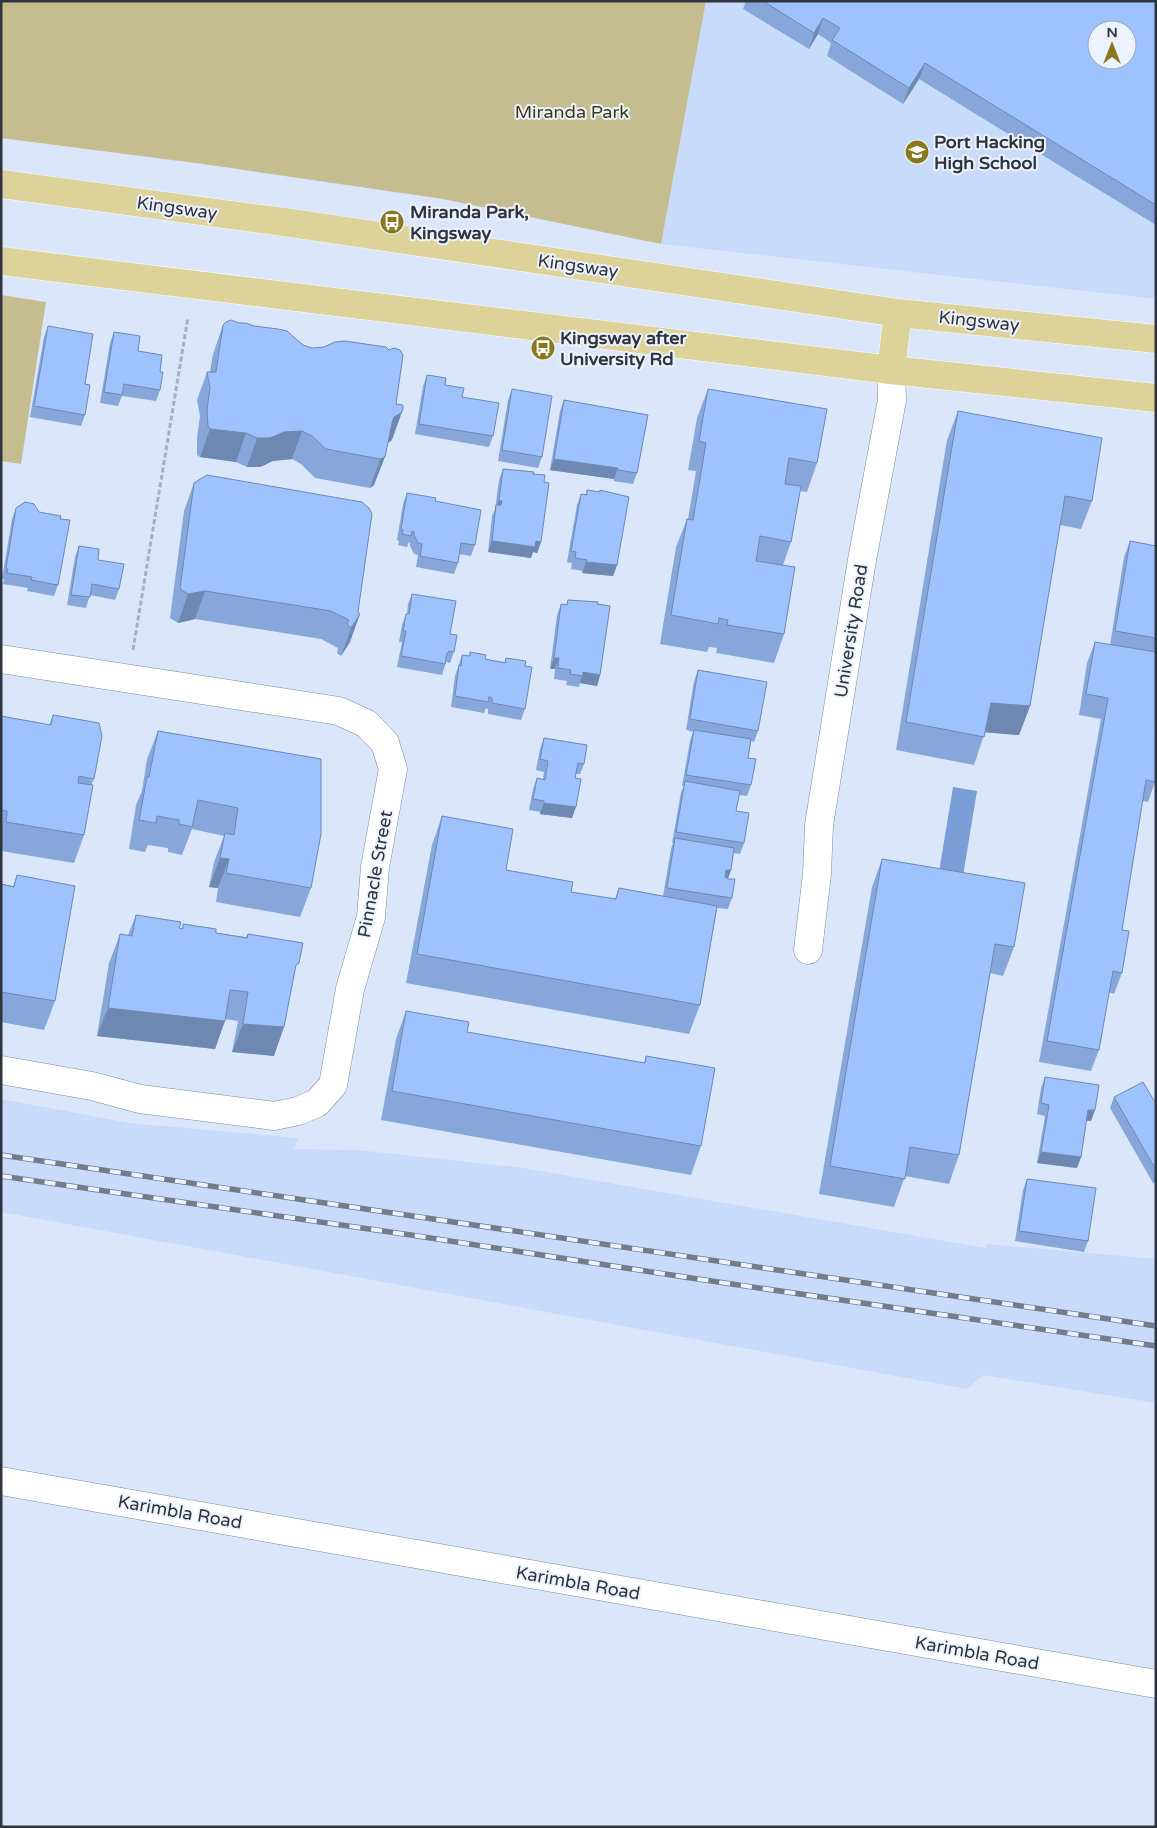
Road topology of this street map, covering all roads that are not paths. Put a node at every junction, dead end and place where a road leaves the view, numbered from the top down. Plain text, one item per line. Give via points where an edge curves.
1 (1, 184) edge
2 (1, 261) edge
3 (898, 313) junction
4 (1156, 339) edge
5 (891, 370) junction
6 (1156, 398) edge
7 (1, 659) edge
8 (808, 950) dead end
9 (1, 1070) edge
10 (1, 1481) edge
11 (1156, 1684) edge

1 - 3 main road, Kingsway via 291,223
2 - 5 main road
3 - 4 main road, Kingsway
3 - 5 main road, University Road
5 - 6 main road
5 - 8 street, University Road via 892,400 862,560 819,826
7 - 9 street, Pinnacle Street via 339,711 367,724 385,743 393,769 375,867 371,917 350,989 333,1085 317,1103 274,1116 140,1099 92,1086
10 - 11 street, Karimbla Road

